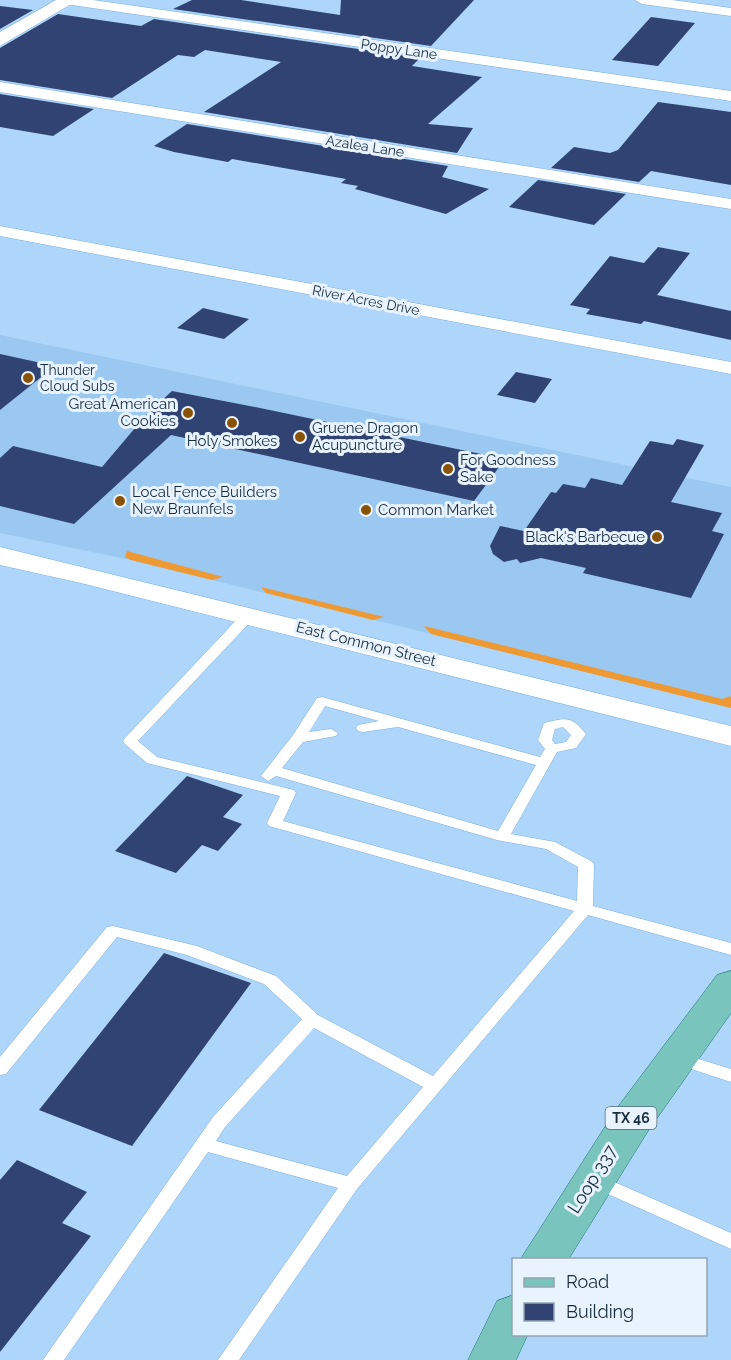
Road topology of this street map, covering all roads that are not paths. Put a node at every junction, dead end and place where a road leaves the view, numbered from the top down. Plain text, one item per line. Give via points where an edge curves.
1 (67, 0) edge
2 (642, 0) edge
3 (731, 12) edge
4 (0, 40) edge
5 (0, 87) edge
6 (731, 96) edge
7 (731, 204) edge
8 (0, 231) edge
9 (731, 368) edge
10 (0, 556) edge
11 (249, 615) junction
12 (571, 710) junction
13 (398, 723) junction
14 (363, 728) dead end
15 (331, 733) dead end
16 (731, 736) edge
17 (298, 738) junction
18 (544, 763) junction
19 (273, 770) junction
20 (261, 786) junction
21 (502, 837) junction
22 (585, 908) junction
23 (731, 949) edge
24 (731, 985) edge
25 (312, 1019) junction
26 (674, 1057) junction
27 (0, 1069) edge
28 (731, 1076) edge
29 (435, 1085) junction
30 (203, 1144) junction
31 (591, 1179) junction
32 (351, 1184) junction
33 (731, 1241) edge
34 (544, 1258) edge
35 (512, 1318) edge
36 (53, 1360) edge
37 (228, 1360) edge
38 (492, 1360) edge

1 - 4 main road
1 - 6 street, Poppy Lane
2 - 3 street
5 - 7 street, Azalea Lane
8 - 9 street, River Acres Drive
10 - 11 main road, East Common Street
11 - 12 main road, East Common Street
11 - 20 lane via 130,741 152,759
12 - 16 main road, East Common Street
12 - 18 lane via 549,726 545,740 552,749
13 - 14 lane
13 - 17 lane via 322,701
13 - 18 lane
15 - 17 lane
17 - 19 lane
18 - 21 lane
19 - 20 lane
19 - 21 lane
20 - 22 lane via 289,793 274,823
21 - 22 lane via 550,845 586,865
22 - 23 lane
22 - 29 lane
24 - 26 main road, Loop 337 / TX 46
25 - 27 lane via 270,980 191,950 113,931
25 - 29 lane
25 - 30 lane
26 - 28 lane
26 - 31 main road, Loop 337 / TX 46
29 - 32 lane
30 - 32 lane
30 - 36 lane
31 - 33 lane
31 - 34 main road, Loop 337 / TX 46
32 - 37 lane
35 - 38 main road

